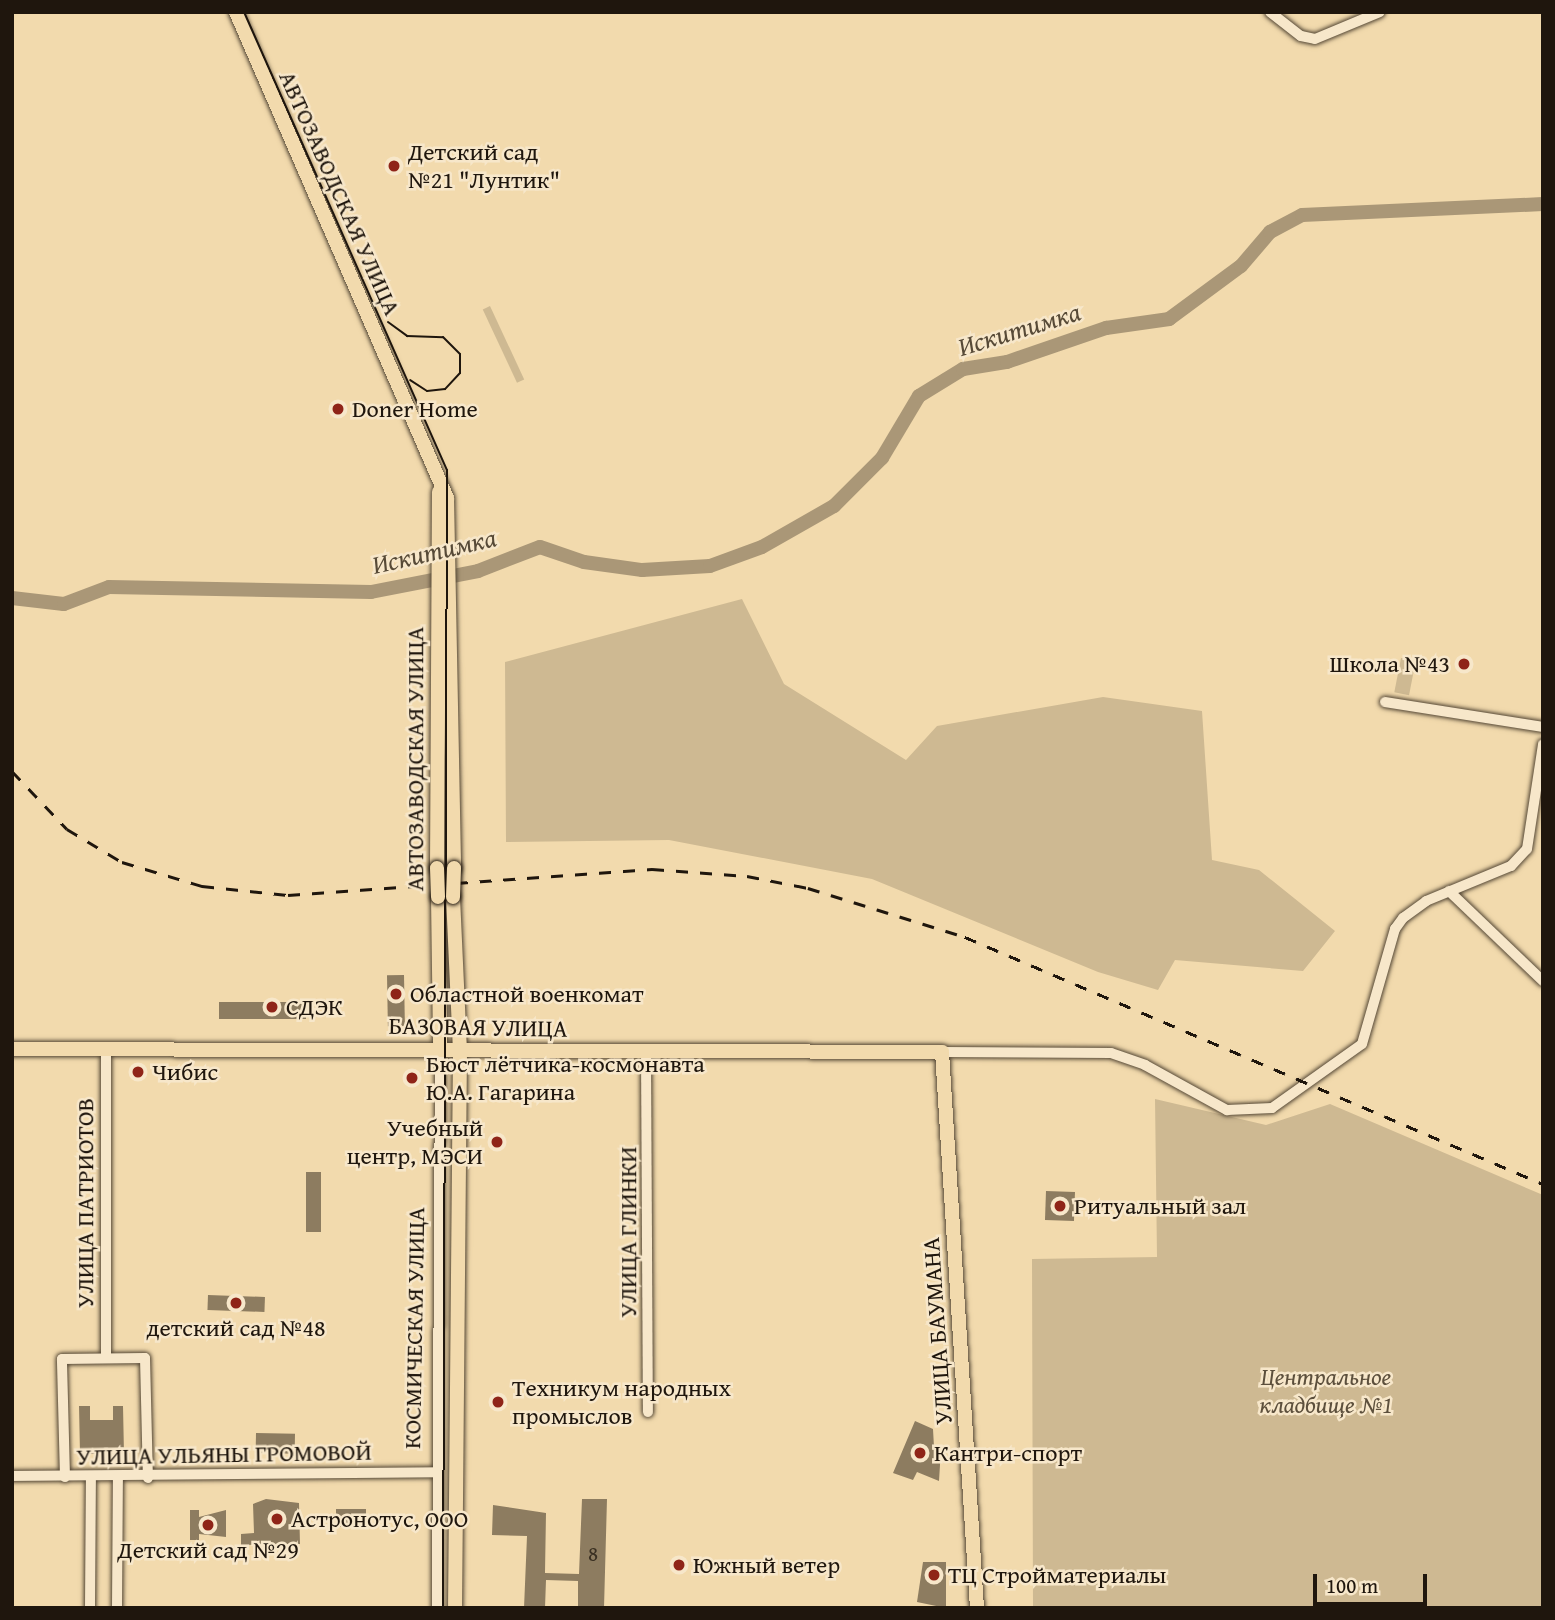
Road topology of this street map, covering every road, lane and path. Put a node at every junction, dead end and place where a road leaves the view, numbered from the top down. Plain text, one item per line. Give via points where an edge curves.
1 (236, 12) edge
2 (1270, 12) edge
3 (1380, 12) edge
4 (445, 627) junction
5 (1385, 702) dead end
6 (1543, 727) edge
7 (1543, 744) edge
8 (1449, 891) junction
9 (1543, 981) edge
10 (106, 1047) junction
11 (12, 1049) edge
12 (440, 1049) junction
13 (460, 1049) junction
14 (646, 1052) junction
15 (942, 1052) junction
16 (106, 1358) junction
17 (648, 1412) dead end
18 (435, 1472) junction
19 (12, 1476) edge
20 (65, 1477) junction
21 (91, 1477) junction
22 (118, 1477) junction
23 (148, 1478) junction
24 (90, 1608) edge
25 (117, 1608) edge
26 (437, 1608) edge
27 (455, 1608) edge
28 (977, 1608) edge

1 - 4 main road, АВТОЗАВОДСКАЯ УЛИЦА via 435,470 445,542
2 - 3 street via 1301,36 1328,36
4 - 12 main road, АВТОЗАВОДСКАЯ УЛИЦА, bridge via 437,868
4 - 13 main road, АВТОЗАВОДСКАЯ УЛИЦА, bridge
5 - 6 street
7 - 8 street via 1527,849 1511,866
8 - 9 street
8 - 15 street via 1413,908 1395,929 1362,1044 1260,1112 1208,1103 1145,1065 1111,1053
10 - 11 main road, БАЗОВАЯ УЛИЦА
10 - 12 main road, БАЗОВАЯ УЛИЦА
10 - 16 street, УЛИЦА ПАТРИОТОВ
12 - 13 main road, БАЗОВАЯ УЛИЦА
12 - 18 street, КОСМИЧЕСКАЯ УЛИЦА
13 - 14 main road, БАЗОВАЯ УЛИЦА
13 - 27 main road, КОСМИЧЕСКАЯ УЛИЦА
14 - 15 main road, БАЗОВАЯ УЛИЦА
14 - 17 street, УЛИЦА ГЛИНКИ
15 - 28 main road, УЛИЦА БАУМАНА
16 - 20 street via 62,1359
16 - 23 street via 145,1358
18 - 23 street, УЛИЦА УЛЬЯНЫ ГРОМОВОЙ
18 - 26 street, КОСМИЧЕСКАЯ УЛИЦА
19 - 20 street, УЛИЦА УЛЬЯНЫ ГРОМОВОЙ
20 - 21 street, УЛИЦА УЛЬЯНЫ ГРОМОВОЙ
21 - 22 street, УЛИЦА УЛЬЯНЫ ГРОМОВОЙ
21 - 24 street
22 - 23 street, УЛИЦА УЛЬЯНЫ ГРОМОВОЙ
22 - 25 street

